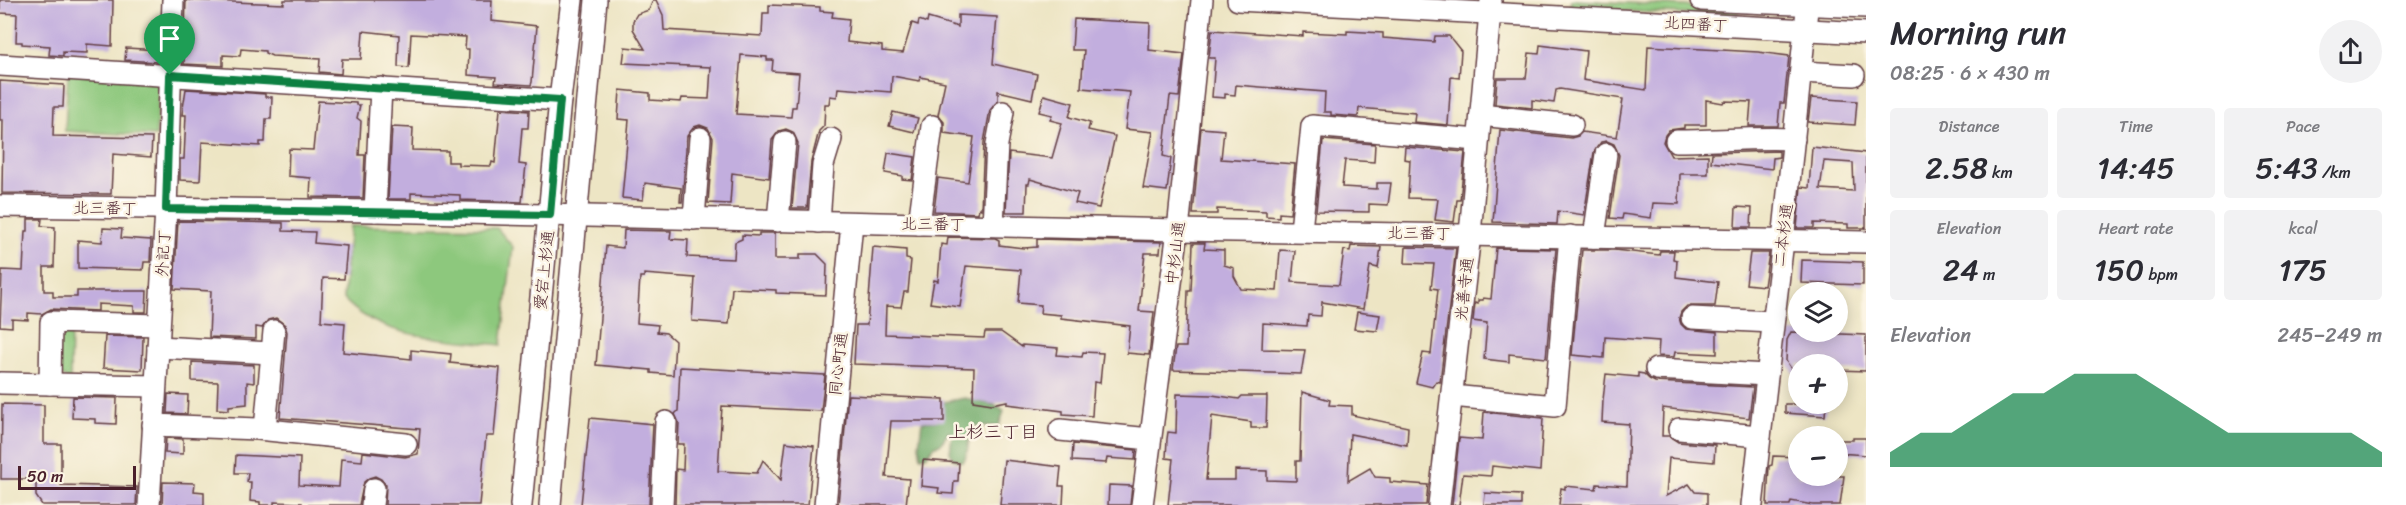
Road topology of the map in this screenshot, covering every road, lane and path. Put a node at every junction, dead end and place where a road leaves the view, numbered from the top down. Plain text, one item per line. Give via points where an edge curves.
1 (173, 0) edge
2 (572, 0) edge
3 (596, 0) edge
4 (1202, 0) edge
5 (1238, 0) edge
6 (1701, 0) edge
7 (1807, 2) edge
8 (1491, 7) edge
9 (1866, 7) edge
10 (1805, 30) junction
11 (1866, 33) edge
12 (0, 65) edge
13 (1801, 72) junction
14 (170, 75) junction
15 (1854, 75) dead end
16 (381, 88) junction
17 (560, 100) junction
18 (1003, 112) dead end
19 (1481, 115) junction
20 (1572, 125) dead end
21 (932, 126) dead end
22 (700, 138) dead end
23 (831, 139) dead end
24 (1794, 139) junction
25 (1478, 140) junction
26 (1676, 141) dead end
27 (785, 142) dead end
28 (1606, 154) dead end
29 (0, 206) edge
30 (166, 209) junction
31 (375, 211) junction
32 (550, 215) junction
33 (576, 217) junction
34 (694, 219) junction
35 (778, 221) junction
36 (819, 222) junction
37 (852, 223) junction
38 (919, 224) junction
39 (993, 225) junction
40 (1178, 230) junction
41 (1301, 230) junction
42 (1470, 234) junction
43 (1570, 236) junction
44 (1594, 237) junction
45 (1783, 241) junction
46 (1866, 242) edge
47 (1692, 318) dead end
48 (1772, 322) junction
49 (159, 325) junction
50 (274, 331) dead end
51 (158, 347) junction
52 (268, 352) junction
53 (1656, 369) dead end
54 (1767, 375) junction
55 (0, 383) edge
56 (50, 384) junction
57 (155, 386) junction
58 (1452, 396) junction
59 (666, 422) dead end
60 (153, 425) junction
61 (262, 429) junction
62 (1679, 429) dead end
63 (1060, 430) dead end
64 (1760, 436) junction
65 (1150, 439) junction
66 (406, 444) dead end
67 (149, 505) edge
68 (521, 505) edge
69 (550, 505) edge
70 (662, 505) edge
71 (825, 505) edge
72 (1142, 505) edge
73 (1439, 505) edge
74 (1752, 505) edge

1 - 14 street, 外記丁
2 - 17 street, 愛宕上杉通
3 - 33 street, 愛宕上杉通
4 - 40 street, 中杉山通
5 - 8 street, 北四番丁
6 - 7 street, 北四番丁
7 - 9 street, 北四番丁
7 - 10 street, 二本杉通
8 - 10 street, 北四番丁
8 - 19 street, 光善寺通
10 - 11 street, 北四番丁
10 - 13 street, 二本杉通
12 - 14 street
13 - 15 street
13 - 24 street, 二本杉通
14 - 16 street
14 - 30 street, 外記丁
16 - 17 street
16 - 31 street
17 - 32 street, 愛宕上杉通
18 - 39 street via 997,144
19 - 20 street
19 - 25 street, 光善寺通
21 - 38 street
22 - 34 street
23 - 36 street via 823,165
24 - 26 street
24 - 45 street, 二本杉通
25 - 41 street via 1312,126
25 - 42 street, 光善寺通
27 - 35 street
28 - 44 street
29 - 30 street, 北三番丁
30 - 31 street, 北三番丁
30 - 49 street, 外記丁
31 - 32 street, 北三番丁
32 - 33 street, 北三番丁
32 - 68 street, 愛宕上杉通
33 - 34 street, 北三番丁
33 - 69 street, 愛宕上杉通
34 - 35 street, 北三番丁
35 - 36 street, 北三番丁
36 - 37 street, 北三番丁
37 - 38 street, 北三番丁
37 - 71 street, 同心町通
38 - 39 street, 北三番丁
39 - 40 street, 北三番丁
40 - 41 street, 北三番丁
40 - 65 street, 中杉山通
41 - 42 street, 北三番丁
42 - 43 street, 北三番丁
42 - 58 street, 光善寺通
43 - 44 street, 北三番丁
43 - 58 street via 1555,406
44 - 45 street, 北三番丁
45 - 46 street, 北三番丁
45 - 48 street, 二本杉通
47 - 48 street
48 - 54 street, 二本杉通
49 - 51 street, 外記丁
49 - 56 street via 44,322
50 - 52 street
51 - 52 street
51 - 57 street, 外記丁
52 - 61 street
53 - 54 street
54 - 64 street, 二本杉通
55 - 56 street
56 - 57 street
57 - 60 street, 外記丁
58 - 73 street, 光善寺通
59 - 70 street
60 - 61 street
60 - 67 street, 外記丁
61 - 66 street
62 - 64 street
63 - 65 street
64 - 74 street, 二本杉通
65 - 72 street, 中杉山通

